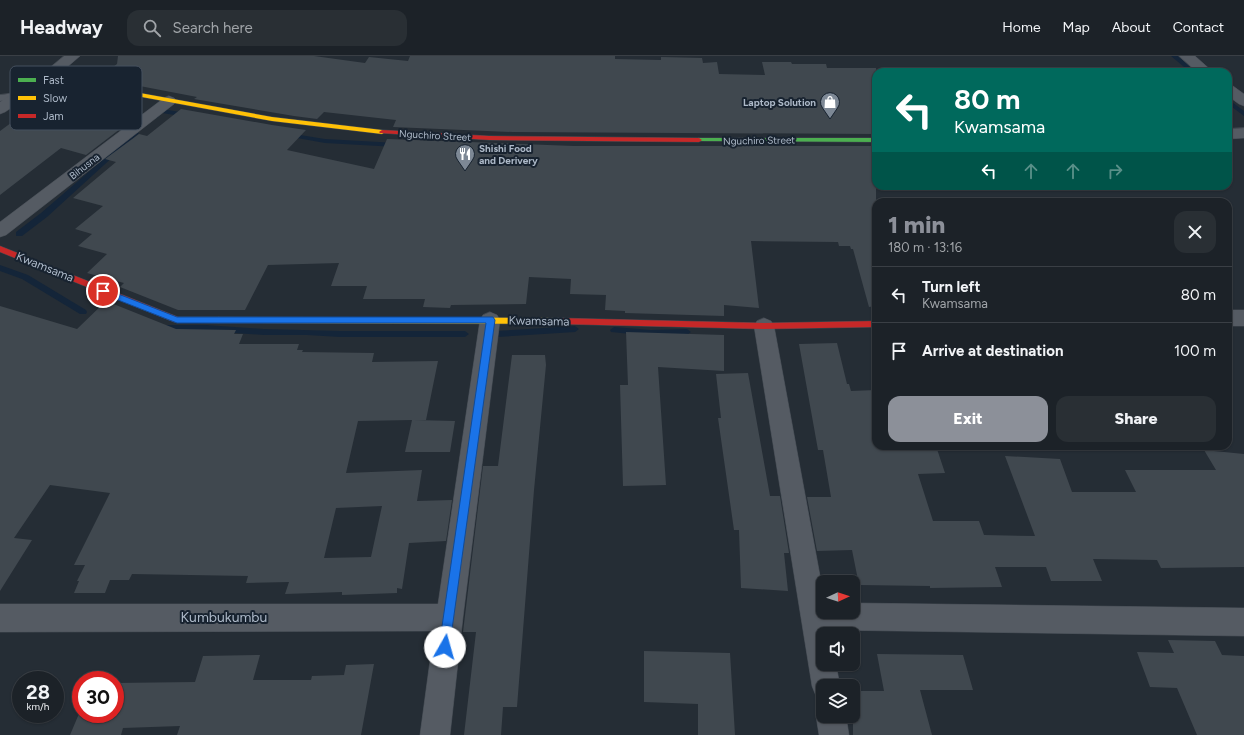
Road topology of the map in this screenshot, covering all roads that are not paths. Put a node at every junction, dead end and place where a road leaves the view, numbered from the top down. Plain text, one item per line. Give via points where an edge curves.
1 (73, 56) edge
2 (1186, 56) edge
3 (61, 66) edge
4 (1201, 68) edge
5 (1232, 92) edge
6 (142, 96) edge
7 (10, 97) edge
8 (0, 98) edge
9 (169, 101) junction
10 (1244, 101) edge
11 (10, 102) edge
12 (0, 109) edge
13 (142, 122) edge
14 (131, 130) edge
15 (1244, 133) edge
16 (1232, 134) edge
17 (872, 140) edge
18 (0, 231) edge
19 (0, 249) edge
20 (1232, 318) edge
21 (1244, 318) edge
22 (490, 320) junction
23 (872, 324) edge
24 (764, 326) junction
25 (814, 616) junction
26 (449, 617) junction
27 (0, 618) edge
28 (1244, 622) edge
29 (825, 679) edge
30 (832, 723) edge
31 (435, 735) edge
32 (834, 735) edge

1 - 3 street
2 - 4 street
5 - 10 street
6 - 9 street, Nguchiro Street
7 - 8 lane
9 - 13 street, Bihusna
9 - 17 street, Nguchiro Street via 341,129 429,135 703,141
11 - 12 street
14 - 18 street, Bihusna
15 - 16 street
19 - 22 street, Kwamsama via 177,320
20 - 21 street
22 - 24 street, Kwamsama
22 - 26 street
23 - 24 street, Kwamsama
24 - 25 street
25 - 28 street
25 - 29 street
26 - 27 street, Kumbukumbu
26 - 31 street
30 - 32 street

